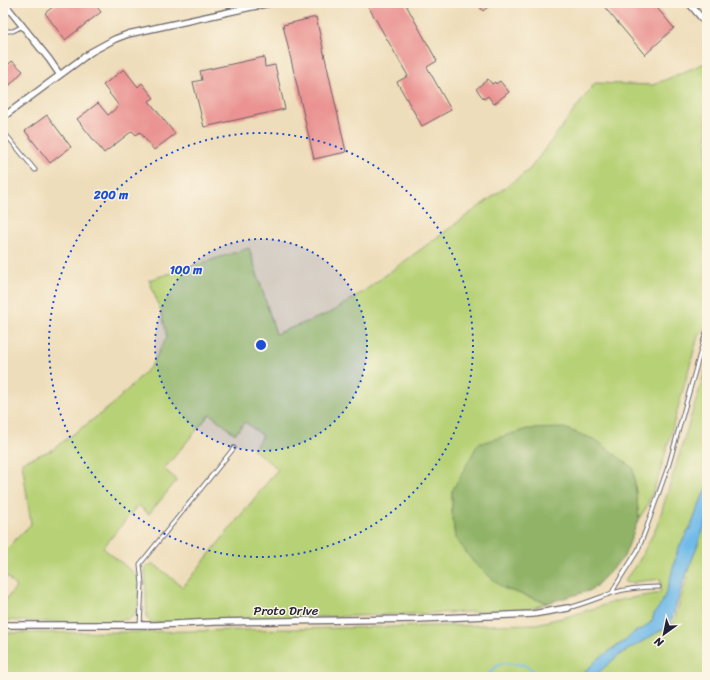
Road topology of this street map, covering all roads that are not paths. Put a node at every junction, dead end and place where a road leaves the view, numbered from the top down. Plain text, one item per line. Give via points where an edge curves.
1 (4, 3) edge
2 (270, 3) edge
3 (689, 3) edge
4 (704, 21) dead end
5 (23, 26) junction
6 (3, 31) edge
7 (60, 75) junction
8 (3, 117) edge
9 (3, 131) edge
10 (35, 170) dead end
11 (706, 332) dead end
12 (234, 448) dead end
13 (658, 587) dead end
14 (612, 593) junction
15 (568, 608) joint
16 (140, 625) junction
17 (3, 626) edge

1 - 5 street
2 - 7 street via 128,34 91,52
3 - 4 street
5 - 6 lane via 13,32
5 - 7 street
7 - 8 street
9 - 10 lane
11 - 14 lane via 666,471 638,550
12 - 16 lane via 140,564
13 - 14 lane
14 - 15 lane
15 - 16 street, Proto Drive via 533,614 488,617
16 - 17 street, Proto Drive

